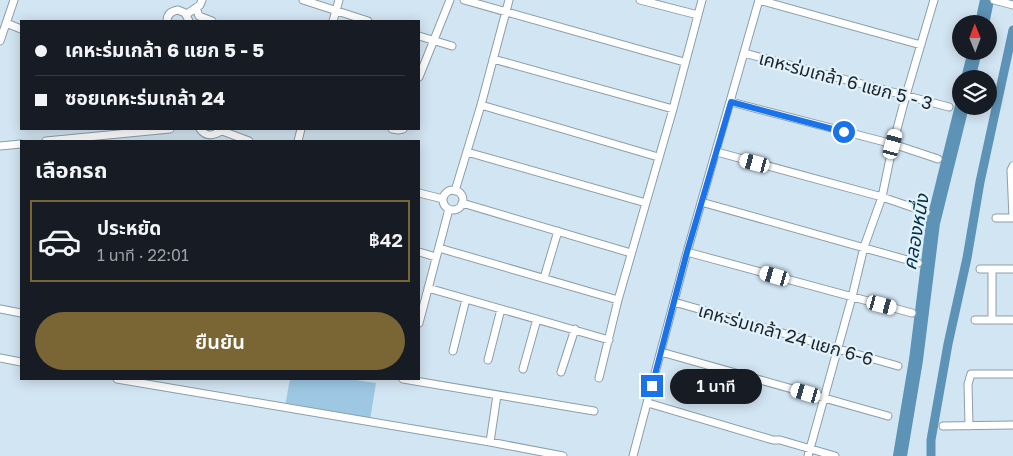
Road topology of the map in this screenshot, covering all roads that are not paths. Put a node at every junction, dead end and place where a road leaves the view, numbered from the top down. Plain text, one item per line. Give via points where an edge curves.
1 (14, 0) edge
2 (202, 0) edge
3 (303, 0) edge
4 (339, 0) edge
5 (450, 0) edge
6 (464, 0) edge
7 (509, 0) edge
8 (640, 0) edge
9 (702, 0) edge
10 (759, 0) edge
11 (934, 0) edge
12 (994, 0) edge
13 (1010, 4) edge
14 (196, 8) junction
15 (336, 12) junction
16 (506, 12) junction
17 (698, 15) junction
18 (188, 18) edge
19 (167, 20) edge
20 (209, 20) edge
21 (333, 20) edge
22 (364, 20) edge
23 (6, 23) junction
24 (20, 29) edge
25 (420, 36) edge
26 (0, 41) edge
27 (434, 41) junction
28 (921, 45) junction
29 (452, 46) dead end
30 (744, 53) junction
31 (493, 59) junction
32 (684, 62) junction
33 (420, 74) edge
34 (906, 95) junction
35 (731, 102) junction
36 (481, 105) junction
37 (948, 107) dead end
38 (673, 109) junction
39 (137, 130) edge
40 (201, 130) edge
41 (219, 130) edge
42 (123, 131) edge
43 (54, 140) edge
44 (246, 140) edge
45 (20, 144) edge
46 (893, 144) junction
47 (0, 146) edge
48 (467, 152) junction
49 (717, 152) junction
50 (658, 157) junction
51 (938, 159) dead end
52 (1013, 166) edge
53 (455, 191) junction
54 (420, 193) edge
55 (882, 197) junction
56 (443, 199) junction
57 (701, 202) junction
58 (462, 203) junction
59 (646, 203) junction
60 (449, 209) junction
61 (926, 212) dead end
62 (996, 218) dead end
63 (1013, 218) edge
64 (558, 231) junction
65 (864, 247) junction
66 (439, 248) junction
67 (420, 252) edge
68 (687, 252) junction
69 (631, 253) junction
70 (436, 257) junction
71 (918, 263) dead end
72 (980, 269) dead end
73 (992, 269) junction
74 (1013, 269) edge
75 (544, 278) junction
76 (428, 288) junction
77 (852, 297) junction
78 (466, 299) junction
79 (618, 300) junction
80 (674, 302) junction
81 (421, 303) edge
82 (0, 309) edge
83 (501, 309) junction
84 (20, 313) edge
85 (912, 313) dead end
86 (538, 319) junction
87 (976, 320) dead end
88 (992, 320) junction
89 (1013, 320) edge
90 (575, 329) junction
91 (609, 340) junction
92 (837, 348) junction
93 (453, 351) dead end
94 (661, 352) junction
95 (0, 358) edge
96 (488, 360) dead end
97 (20, 362) edge
98 (898, 366) dead end
99 (523, 369) dead end
100 (562, 372) dead end
101 (1013, 374) edge
102 (599, 378) dead end
103 (131, 380) edge
104 (409, 380) edge
105 (157, 382) edge
106 (496, 395) junction
107 (824, 398) junction
108 (648, 404) junction
109 (594, 411) dead end
110 (888, 416) dead end
111 (943, 426) dead end
112 (969, 426) junction
113 (1013, 426) edge
114 (490, 442) junction
115 (809, 452) edge
116 (563, 456) edge
117 (633, 456) edge
118 (835, 456) edge

1 - 23 street
2 - 14 street
3 - 15 street
4 - 15 street
5 - 27 street
6 - 16 street
7 - 16 street
8 - 17 street
9 - 17 street
10 - 28 street
10 - 30 street
11 - 28 street
12 - 13 street
14 - 18 street
14 - 20 street via 199,16
15 - 21 street
15 - 22 street
16 - 31 street
16 - 32 street
17 - 32 street
18 - 19 street via 182,10 174,10
23 - 24 street
23 - 26 street
25 - 27 street
27 - 29 street
27 - 33 street
28 - 34 street
30 - 34 street, เคหะร่มเกล้า 6 แยก 5 - 3
30 - 35 street
31 - 36 street
31 - 38 street
32 - 38 street
34 - 37 street, เคหะร่มเกล้า 6 แยก 5 - 3
34 - 46 street
35 - 46 street
35 - 49 street
36 - 48 street
36 - 50 street
38 - 50 street
39 - 42 street
40 - 41 street via 215,135
41 - 44 street
42 - 43 street
45 - 47 street
46 - 51 street
46 - 55 street
48 - 53 street
48 - 59 street
49 - 55 street
49 - 57 street
50 - 59 street
52 - 63 street
53 - 56 street via 447,192
53 - 58 street via 462,196
54 - 56 street
55 - 61 street
55 - 65 street
56 - 60 street
57 - 65 street
57 - 68 street
58 - 60 street via 457,209
58 - 64 street
59 - 69 street
60 - 66 street
62 - 63 street
64 - 69 street
64 - 75 street
65 - 71 street
65 - 77 street
66 - 70 street
66 - 75 street
67 - 70 street
68 - 77 street
68 - 80 street
69 - 79 street
70 - 76 street
72 - 73 street
73 - 74 street
73 - 88 street
75 - 79 street
76 - 78 street
76 - 81 street
77 - 85 street
77 - 92 street
78 - 83 street
78 - 93 street
79 - 91 street
80 - 92 street, เคหะร่มเกล้า 24 แยก 6-6
80 - 94 street
82 - 84 street
83 - 86 street
83 - 96 street
86 - 90 street
86 - 99 street
87 - 88 street
88 - 89 street
90 - 91 street
90 - 100 street
91 - 102 street
92 - 98 street, เคหะร่มเกล้า 24 แยก 6-6
92 - 107 street
94 - 107 street
94 - 108 street
95 - 97 street
101 - 112 street via 971,374 968,384
103 - 105 street
104 - 106 street
105 - 114 street
106 - 109 street
106 - 114 street
107 - 110 street
107 - 115 street
108 - 115 street via 780,440
108 - 117 street
111 - 112 street
112 - 113 street
114 - 116 street
115 - 118 street

